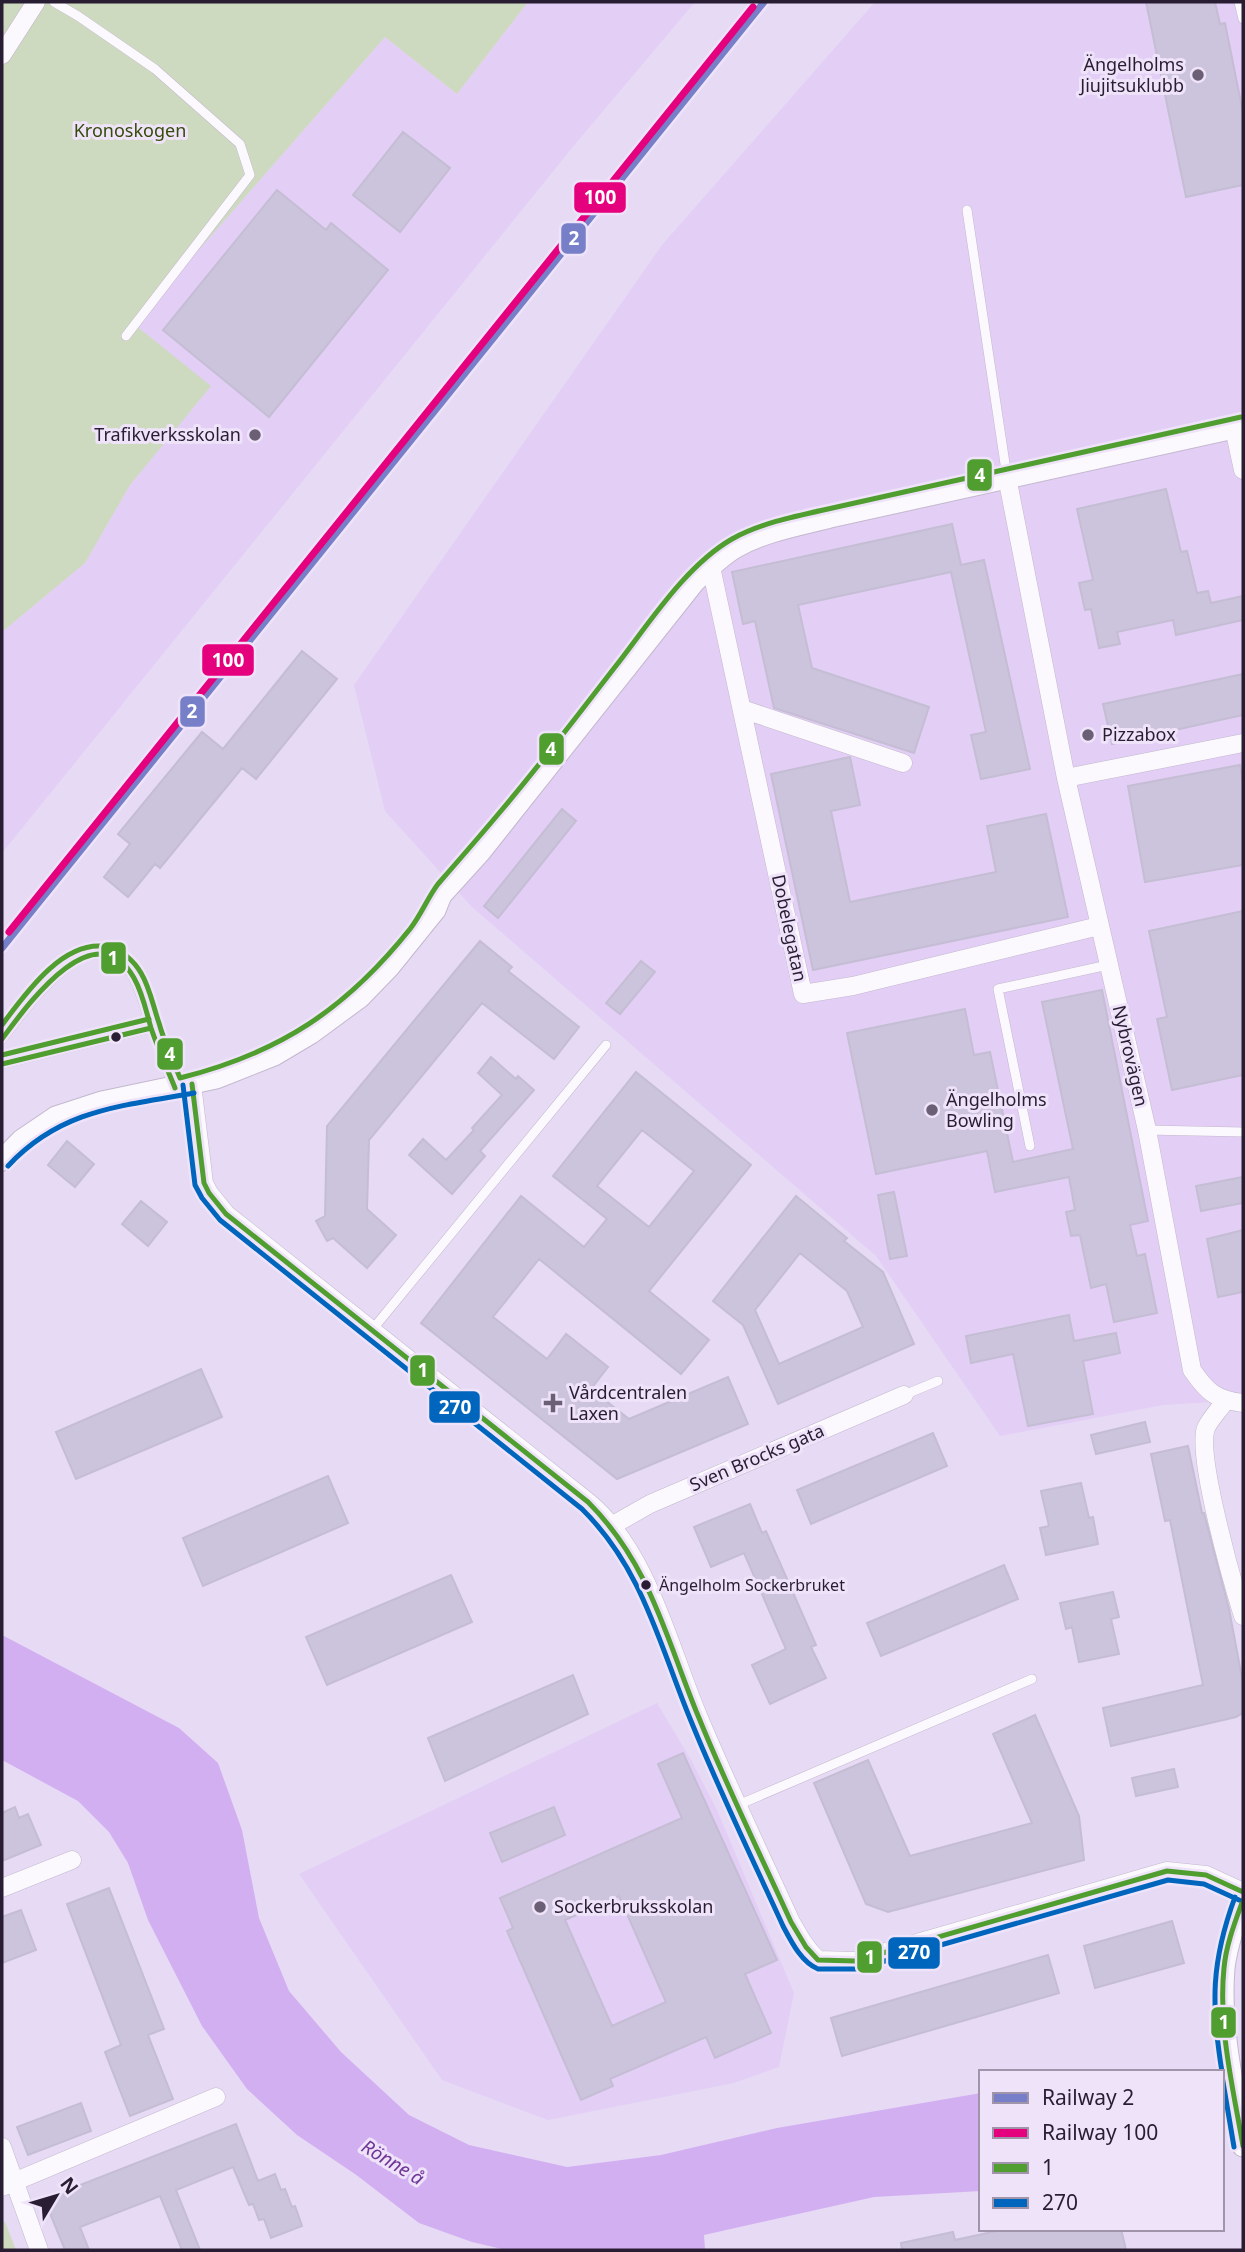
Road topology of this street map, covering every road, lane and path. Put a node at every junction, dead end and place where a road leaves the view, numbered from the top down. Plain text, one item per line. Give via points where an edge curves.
1 (36, 2) edge
2 (54, 2) edge
3 (1240, 2) edge
4 (1243, 19) edge
5 (2, 55) edge
6 (967, 210) dead end
7 (125, 336) dead end
8 (1239, 427) edge
9 (1243, 470) edge
10 (1007, 477) junction
11 (711, 566) junction
12 (742, 709) junction
13 (1243, 743) edge
14 (903, 763) dead end
15 (1066, 778) junction
16 (1099, 926) junction
17 (1108, 965) junction
18 (151, 1028) junction
19 (2, 1039) edge
20 (606, 1045) dead end
21 (2, 1064) edge
22 (183, 1086) junction
23 (1147, 1130) junction
24 (1243, 1132) edge
25 (1030, 1146) dead end
26 (2, 1160) edge
27 (372, 1330) junction
28 (938, 1381) dead end
29 (904, 1395) joint
30 (1234, 1402) edge
31 (613, 1525) junction
32 (1243, 1616) edge
33 (1032, 1679) dead end
34 (738, 1805) junction
35 (72, 1860) dead end
36 (2, 1888) edge
37 (1243, 1892) edge
38 (1243, 1900) edge
39 (216, 2097) dead end
40 (1243, 2146) edge
41 (2, 2147) edge
42 (8, 2185) edge
43 (39, 2250) edge

1 - 5 street
2 - 7 lane via 155,69 240,144 250,175
3 - 4 lane
6 - 10 lane
8 - 9 street
8 - 10 street
10 - 11 street via 786,528 738,546
10 - 15 street, Nybrovägen
11 - 12 street, Dobelegatan
11 - 22 street via 481,852 441,895 435,910 377,981 335,1017 274,1055
12 - 14 street
12 - 16 street, Dobelegatan via 803,994
13 - 15 street
15 - 16 street, Nybrovägen
16 - 17 street, Nybrovägen
17 - 23 street, Nybrovägen
17 - 25 lane via 998,989
18 - 19 lane via 131,973 115,959 98,954 78,958 63,969
18 - 21 lane
18 - 22 lane
20 - 27 lane
22 - 26 street via 102,1102 56,1117
22 - 27 street via 208,1193 226,1214
23 - 24 lane
23 - 30 street, Nybrovägen via 1192,1370 1206,1389
27 - 31 street
28 - 29 lane
29 - 31 street, Sven Brocks gata via 650,1504
30 - 32 street, Nybrovägen via 1206,1429 1205,1445 1220,1530
31 - 34 street via 646,1584
33 - 34 lane
34 - 37 street via 791,1922 818,1960 855,1961 1167,1871 1206,1875
35 - 36 street
38 - 40 street via 1224,1967 1227,2043
39 - 42 street
41 - 42 street
42 - 43 street

